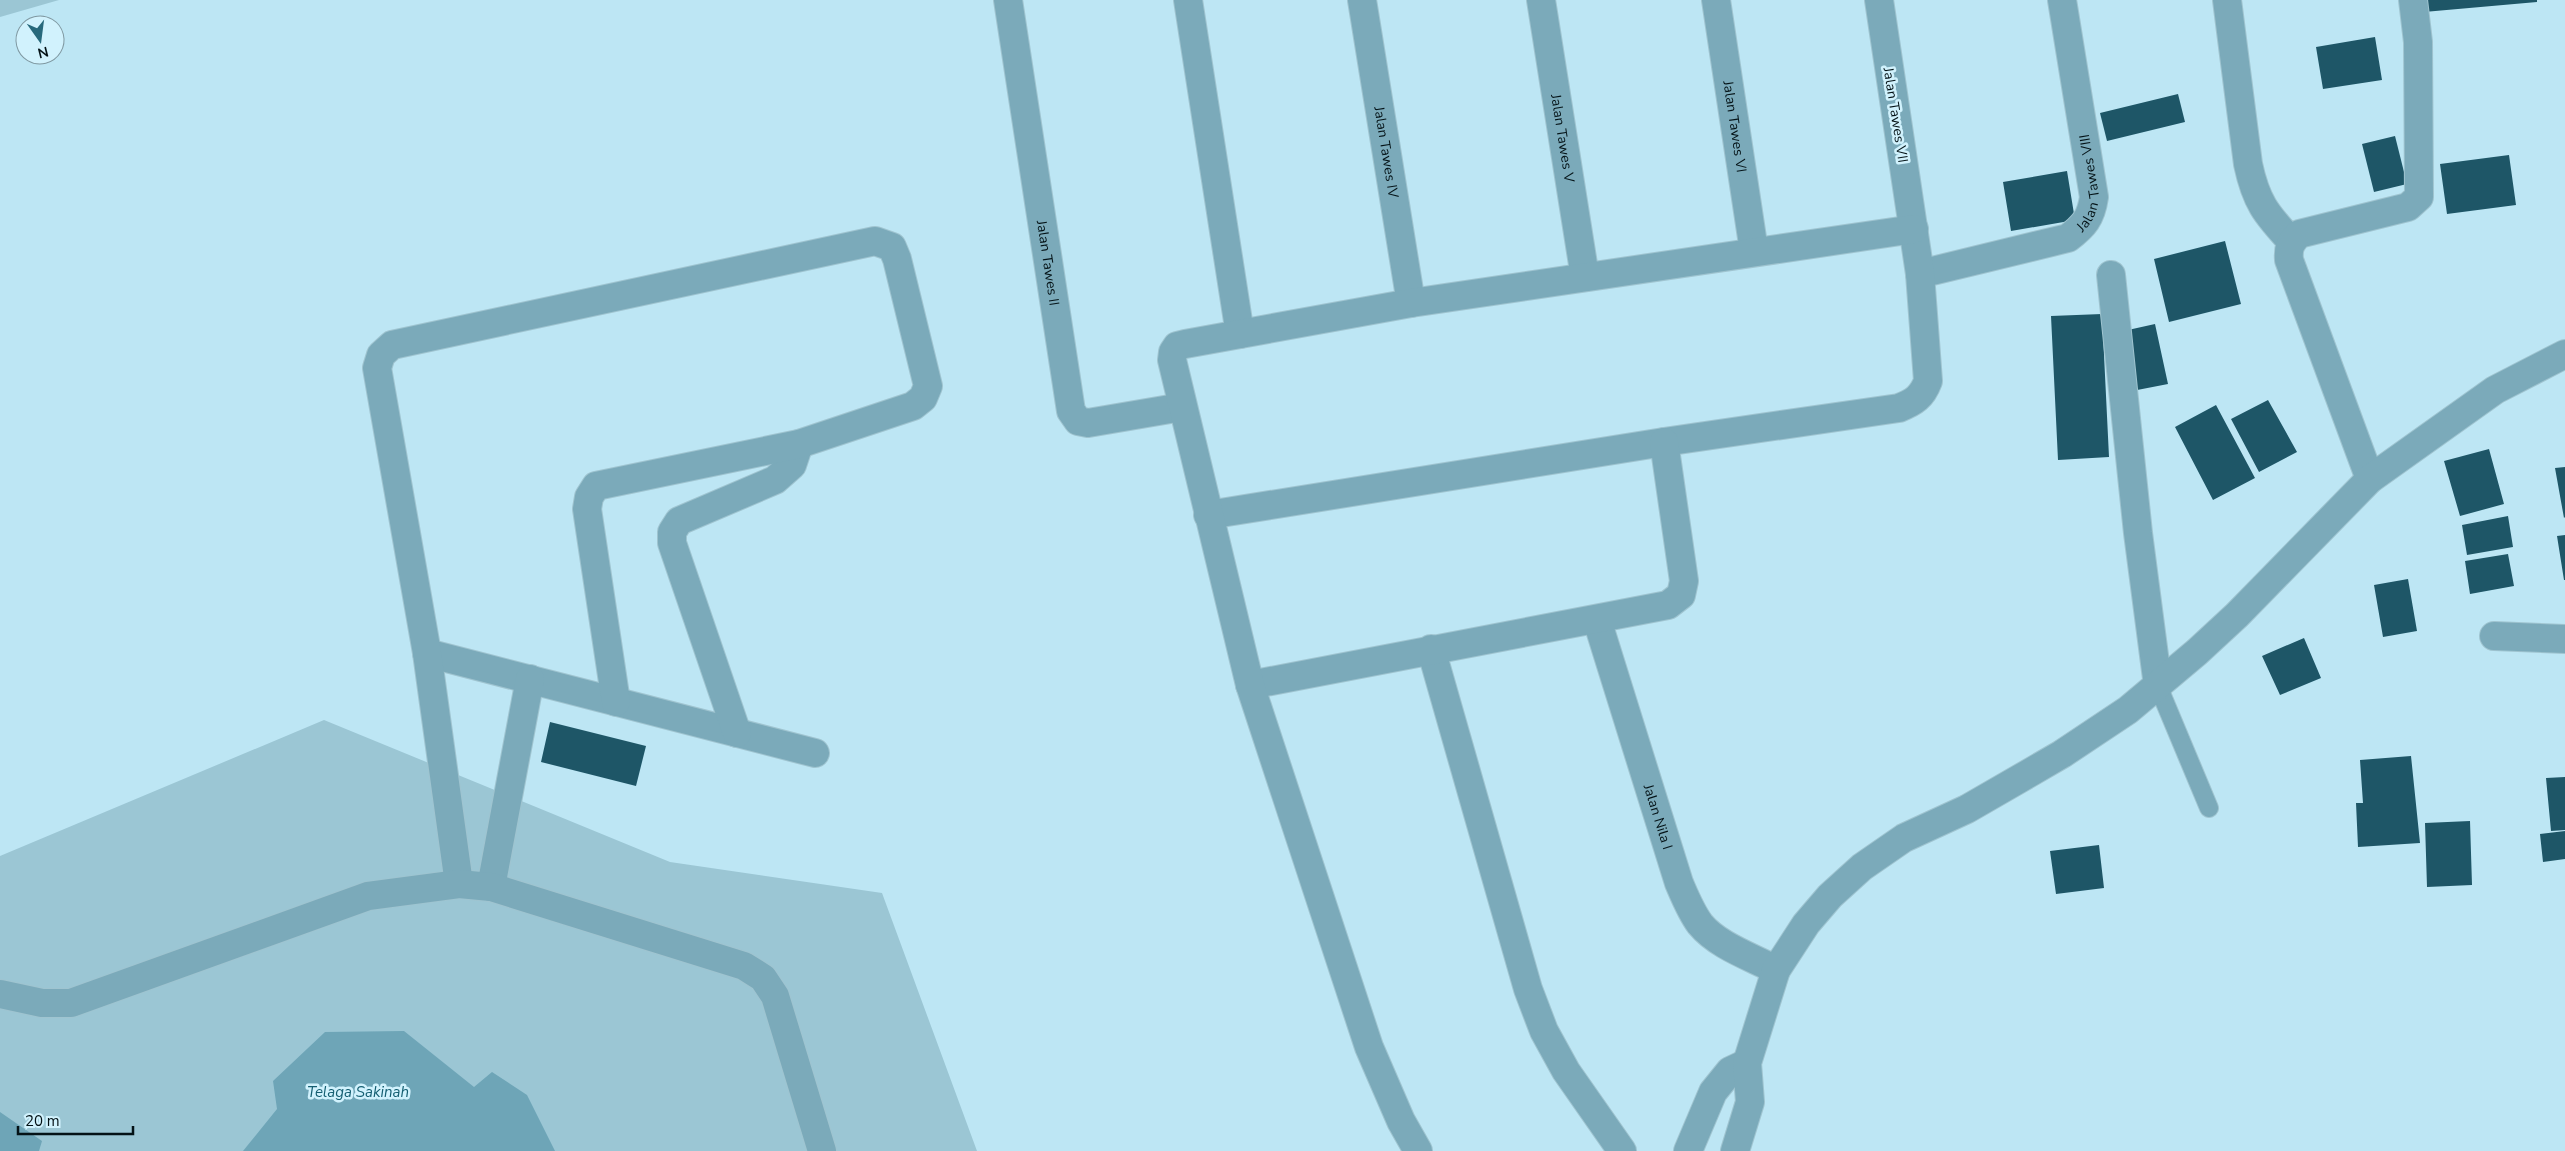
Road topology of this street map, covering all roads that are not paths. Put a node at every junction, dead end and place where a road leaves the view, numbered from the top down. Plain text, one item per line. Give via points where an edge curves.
1 (1008, 0) edge
2 (1188, 0) edge
3 (1362, 0) edge
4 (1540, 0) edge
5 (1716, 0) edge
6 (1879, 0) edge
7 (2062, 0) edge
8 (2227, 0) edge
9 (2414, 0) edge
10 (1914, 229) junction
11 (2291, 242) junction
12 (1754, 251) junction
13 (1920, 274) junction
14 (2111, 275) dead end
15 (1585, 277) junction
16 (1411, 303) junction
17 (1240, 334) junction
18 (2565, 354) edge
19 (1182, 407) junction
20 (1664, 442) junction
21 (799, 444) junction
22 (2370, 479) junction
23 (1208, 515) junction
24 (1597, 620) junction
25 (2494, 636) dead end
26 (2565, 639) edge
27 (1431, 649) junction
28 (426, 652) junction
29 (530, 679) junction
30 (1250, 685) junction
31 (2158, 686) junction
32 (616, 702) junction
33 (737, 733) junction
34 (815, 753) dead end
35 (2209, 808) dead end
36 (459, 884) junction
37 (491, 886) junction
38 (1776, 970) junction
39 (0, 994) edge
40 (1747, 1063) junction
41 (822, 1151) edge
42 (1418, 1151) edge
43 (1622, 1151) edge
44 (1688, 1151) edge
45 (1735, 1151) edge

1 - 19 street, Jalan Tawes II via 1071,411 1078,421 1088,423
2 - 17 street
3 - 16 street, Jalan Tawes IV
4 - 15 street, Jalan Tawes V
5 - 12 street, Jalan Tawes VI
6 - 10 street, Jalan Tawes VII
7 - 13 street, Jalan Tawes VIII via 2094,198 2086,224 2068,238
8 - 11 street via 2253,189 2265,212
9 - 11 street via 2418,42 2420,197 2408,207 2299,234
10 - 12 street
10 - 13 street, Jalan Tawes VII
11 - 22 street via 2289,260
12 - 15 street
13 - 20 street, Jalan Tawes VII via 1928,380 1924,392 1915,402 1898,408
14 - 31 street
15 - 16 street
16 - 17 street
17 - 19 street via 1185,344 1173,352
18 - 22 street via 2495,390
19 - 23 street
20 - 23 street
20 - 24 street via 1684,581 1681,595 1668,605
21 - 28 street via 913,406 923,398 928,386 898,259 892,247 875,241 392,345 381,355 377,368
21 - 32 street via 596,486 589,496 587,509
21 - 33 street via 792,465 775,480 679,520 672,532 672,543
22 - 31 street via 2236,615
23 - 30 street
24 - 27 street
24 - 38 street, Jalan Nila I via 1679,883 1689,905 1701,924 1720,941
25 - 26 street
27 - 30 street
27 - 43 street via 1528,989 1566,1071
28 - 29 street
28 - 36 street
29 - 32 street
29 - 37 street
30 - 42 street via 1369,1047 1397,1113
31 - 35 lane
31 - 38 street via 2062,754 1967,809 1904,838 1862,867 1830,896 1806,924
32 - 33 street
33 - 34 street
36 - 37 street
36 - 39 street via 368,896 71,1003 42,1003
37 - 41 street via 744,966 763,978 775,996
38 - 40 street
40 - 44 street via 1730,1071 1713,1092
40 - 45 street via 1750,1102

